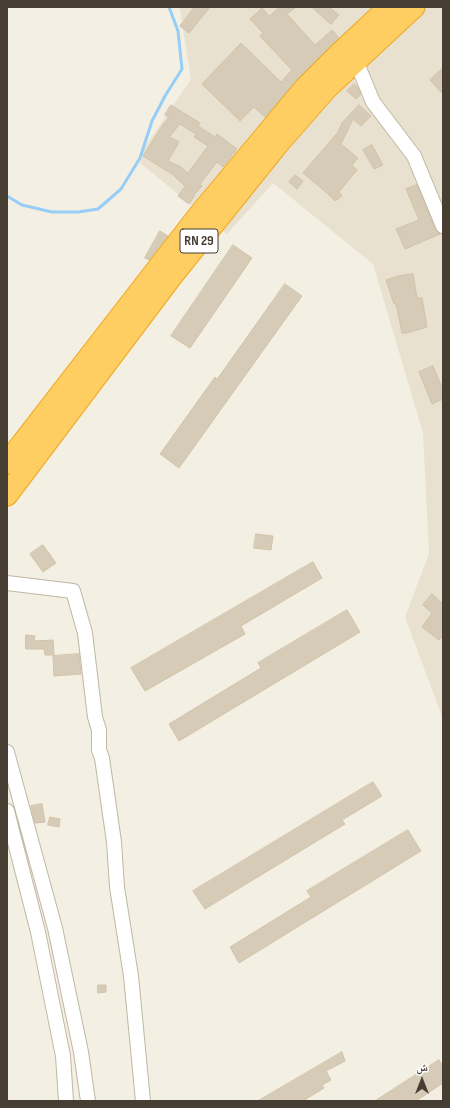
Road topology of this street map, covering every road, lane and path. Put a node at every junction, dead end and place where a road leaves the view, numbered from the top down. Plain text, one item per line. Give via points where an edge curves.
1 (389, 7) edge
2 (414, 7) edge
3 (356, 60) junction
4 (443, 226) edge
5 (7, 463) edge
6 (7, 494) edge
7 (7, 583) edge
8 (7, 752) edge
9 (7, 811) edge
10 (66, 1101) edge
11 (88, 1101) edge
12 (143, 1101) edge

1 - 5 highway, RN 29 via 304,89 199,215
2 - 3 highway, RN 29
3 - 4 street via 374,102 414,156
3 - 6 highway, RN 29 via 326,88 225,209
7 - 12 street via 73,591 85,632 95,717 99,730 99,750 114,842 117,887 131,976
8 - 11 street via 55,928 81,1052
9 - 10 street via 41,948 63,1056

